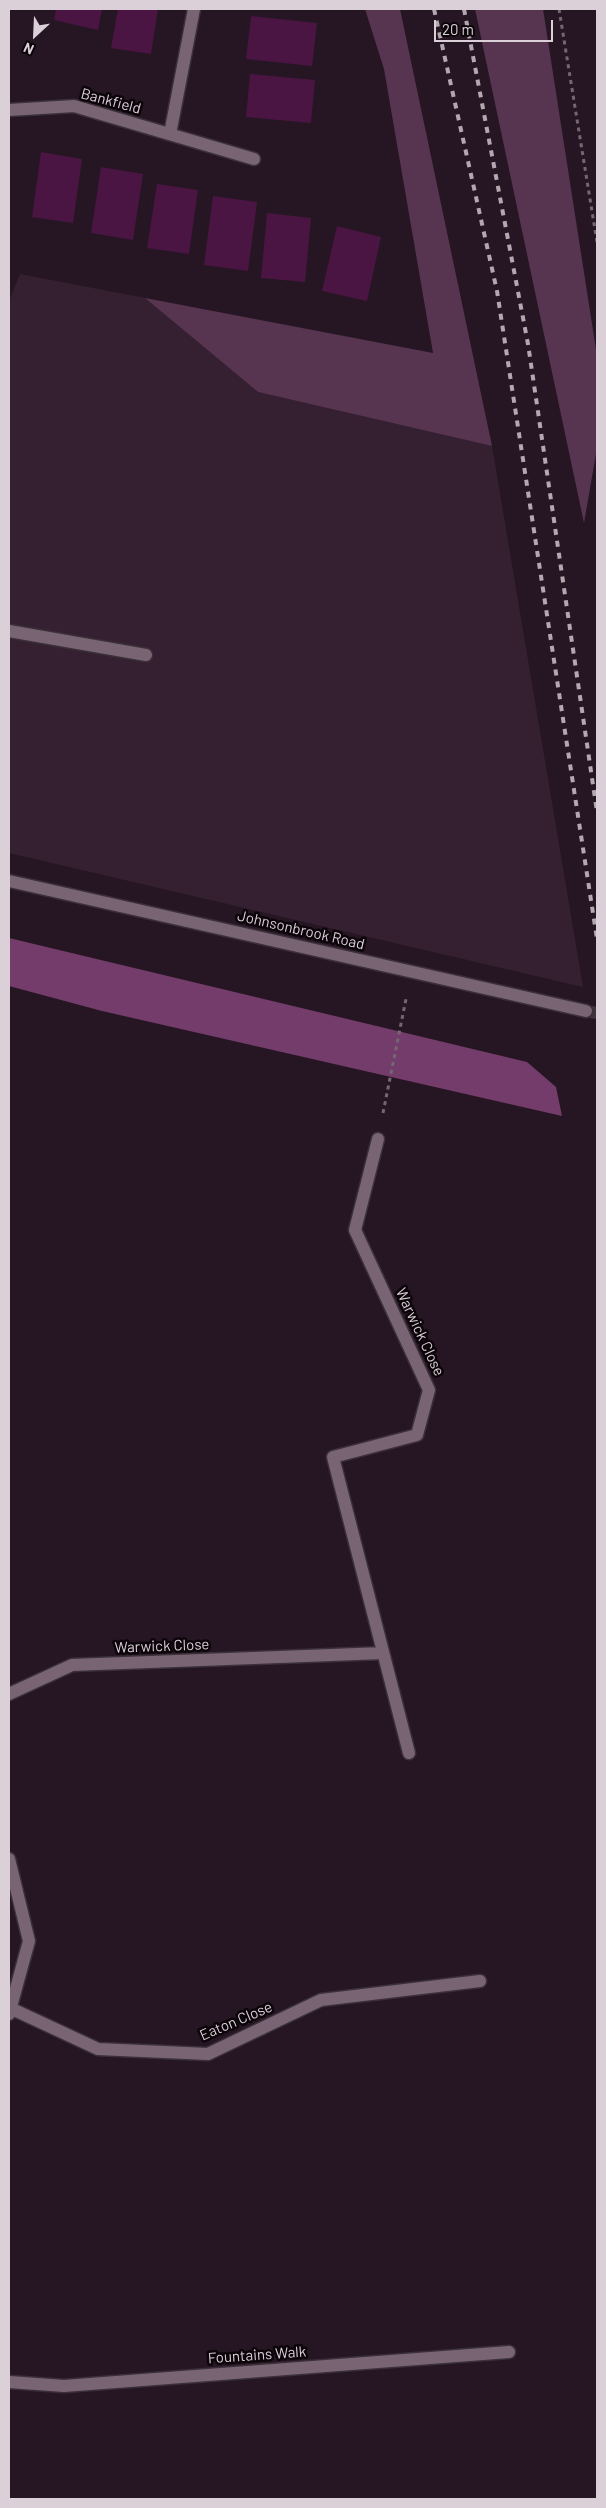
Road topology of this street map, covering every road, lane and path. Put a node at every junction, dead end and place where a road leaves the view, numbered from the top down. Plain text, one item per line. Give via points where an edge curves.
1 (194, 9) edge
2 (559, 9) edge
3 (11, 110) edge
4 (170, 134) junction
5 (254, 159) dead end
6 (597, 242) edge
7 (9, 631) edge
8 (146, 654) dead end
9 (9, 881) edge
10 (411, 971) junction
11 (586, 1010) tunnel mouth
12 (378, 1138) joint
13 (383, 1653) junction
14 (9, 1694) edge
15 (409, 1753) dead end
16 (9, 1860) edge
17 (480, 1981) dead end
18 (9, 2011) edge
19 (509, 2352) dead end
20 (9, 2382) edge

1 - 4 street
2 - 6 path
3 - 4 street, Bankfield via 74,106
4 - 5 street, Bankfield
7 - 8 street
9 - 10 street, Johnsonbrook Road
10 - 11 street, Johnsonbrook Road
10 - 12 path
12 - 13 street, Warwick Close via 355,1230 429,1390 417,1435 333,1456
13 - 14 street, Warwick Close via 72,1665
13 - 15 street, Warwick Close
16 - 18 street via 29,1942
17 - 18 street, Eaton Close via 321,2000 208,2054 98,2049
19 - 20 street, Fountains Walk via 64,2386

